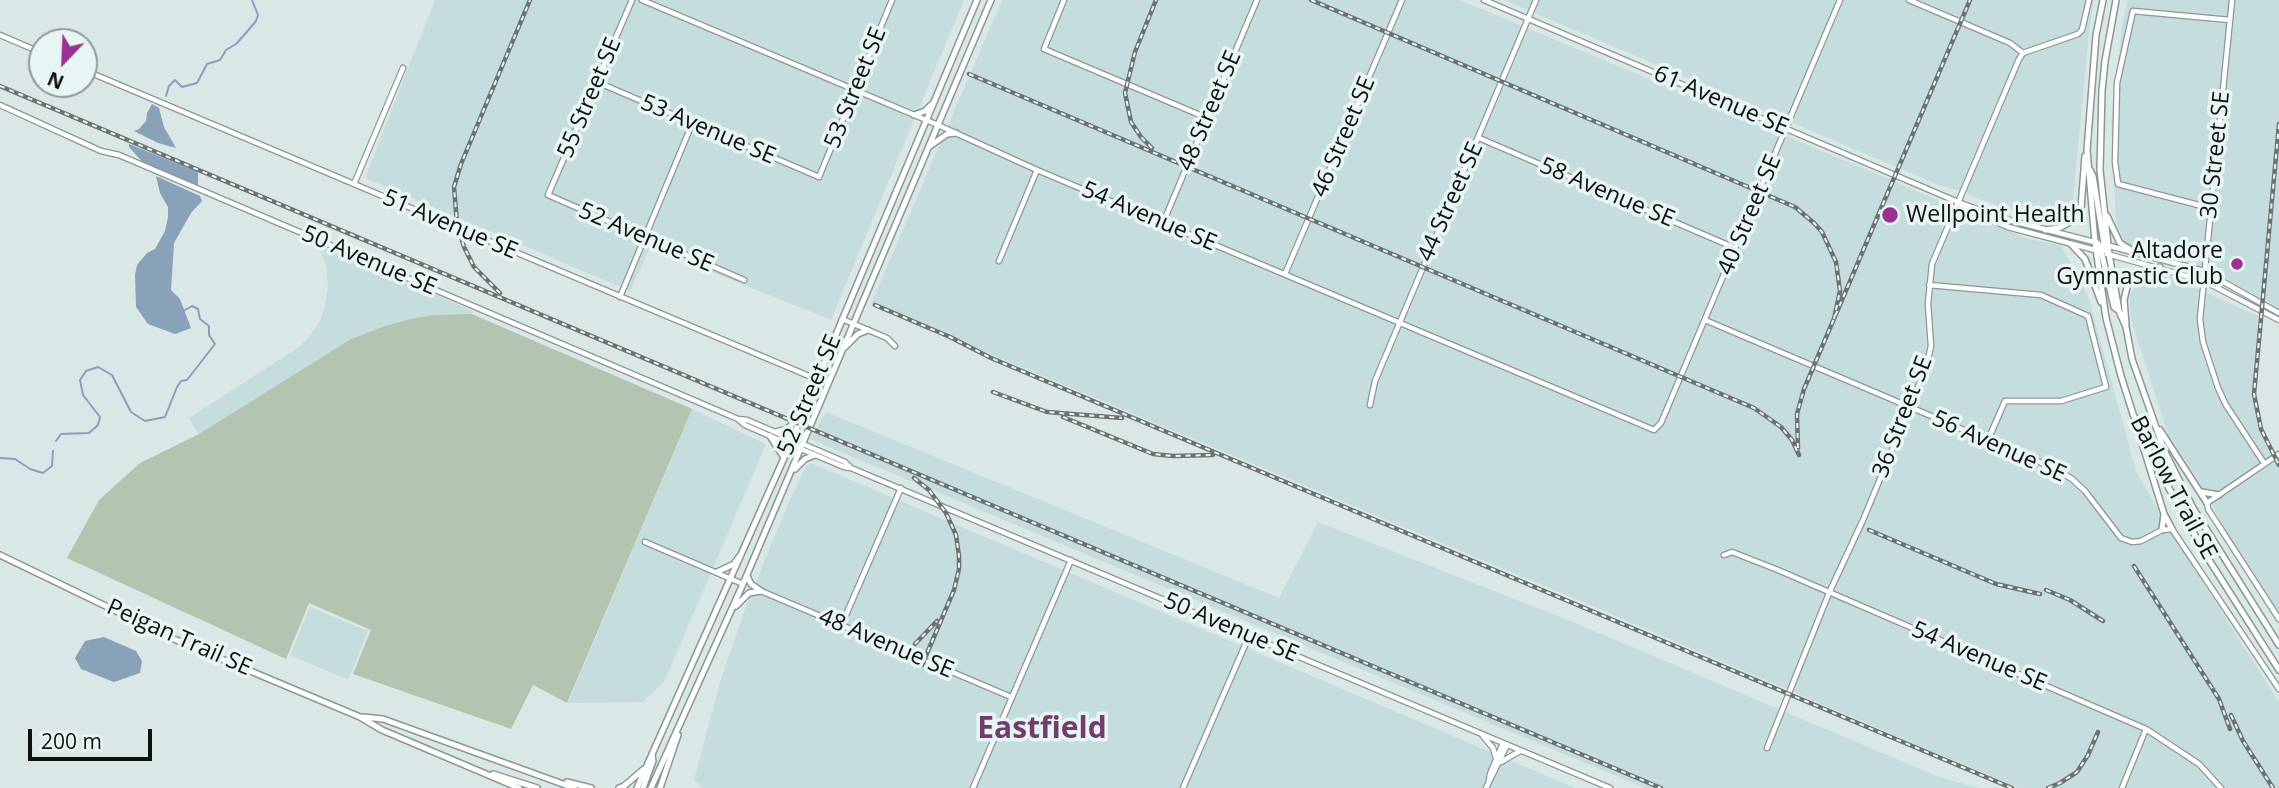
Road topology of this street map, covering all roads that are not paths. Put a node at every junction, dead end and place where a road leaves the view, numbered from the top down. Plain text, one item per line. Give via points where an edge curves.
1 (632, 0) edge
2 (642, 0) edge
3 (892, 0) edge
4 (977, 0) edge
5 (991, 0) edge
6 (1064, 0) edge
7 (1257, 0) edge
8 (1402, 0) edge
9 (1484, 0) edge
10 (1536, 0) edge
11 (1840, 0) edge
12 (1909, 0) edge
13 (2089, 0) edge
14 (2103, 0) edge
15 (2116, 0) edge
16 (2232, 0) edge
17 (1528, 18) junction
18 (2230, 20) junction
19 (0, 35) edge
20 (28, 47) edge
21 (2023, 53) junction
22 (403, 68) dead end
23 (98, 76) edge
24 (597, 82) junction
25 (855, 90) junction
26 (933, 103) junction
27 (0, 105) edge
28 (914, 115) junction
29 (1207, 118) junction
30 (926, 120) junction
31 (692, 124) junction
32 (938, 125) junction
33 (1786, 128) junction
34 (956, 133) junction
35 (1479, 138) junction
36 (928, 148) junction
37 (2087, 149) junction
38 (2089, 167) junction
39 (1037, 170) junction
40 (820, 177) joint
41 (354, 184) junction
42 (548, 195) joint
43 (1958, 202) junction
44 (2102, 205) junction
45 (2210, 208) junction
46 (1163, 223) junction
47 (2045, 230) junction
48 (646, 238) junction
49 (2095, 242) junction
50 (2071, 244) junction
51 (2106, 245) junction
52 (1735, 248) junction
53 (2099, 251) junction
54 (2136, 253) junction
55 (2109, 254) junction
56 (999, 261) dead end
57 (2160, 267) junction
58 (2204, 271) junction
59 (1285, 274) junction
60 (744, 280) dead end
61 (2204, 281) junction
62 (1929, 285) junction
63 (620, 297) junction
64 (2119, 311) junction
65 (2279, 313) edge
66 (2106, 318) junction
67 (842, 319) junction
68 (1705, 320) junction
69 (2279, 320) edge
70 (1399, 323) junction
71 (853, 324) junction
72 (2126, 327) junction
73 (868, 330) junction
74 (895, 346) dead end
75 (843, 349) junction
76 (816, 379) junction
77 (1370, 405) dead end
78 (1909, 408) junction
79 (2133, 414) junction
80 (801, 416) junction
81 (2154, 422) junction
82 (1657, 428) joint
83 (773, 434) junction
84 (1988, 440) junction
85 (791, 441) junction
86 (803, 446) junction
87 (2279, 454) edge
88 (816, 455) junction
89 (784, 458) junction
90 (2264, 463) junction
91 (851, 468) junction
92 (791, 474) junction
93 (901, 488) junction
94 (2199, 490) junction
95 (2219, 495) junction
96 (2207, 503) junction
97 (2164, 514) junction
98 (2172, 529) junction
99 (2162, 530) junction
100 (645, 542) dead end
101 (743, 552) junction
102 (0, 555) edge
103 (1724, 555) dead end
104 (1071, 560) junction
105 (717, 572) junction
106 (747, 576) junction
107 (732, 578) junction
108 (744, 584) junction
109 (761, 592) junction
110 (1829, 593) junction
111 (731, 611) junction
112 (2279, 619) edge
113 (842, 624) junction
114 (1249, 636) junction
115 (2279, 645) edge
116 (2279, 670) edge
117 (2279, 689) edge
118 (1011, 697) junction
119 (360, 717) junction
120 (682, 719) junction
121 (2147, 729) junction
122 (1480, 733) junction
123 (1505, 744) junction
124 (1767, 748) dead end
125 (1521, 750) junction
126 (652, 754) junction
127 (1498, 761) junction
128 (646, 767) junction
129 (486, 773) junction
130 (552, 779) junction
131 (503, 781) junction
132 (512, 788) edge
133 (519, 788) edge
134 (537, 788) edge
135 (574, 788) edge
136 (591, 788) edge
137 (619, 788) edge
138 (637, 788) edge
139 (643, 788) edge
140 (651, 788) edge
141 (660, 788) edge
142 (973, 788) edge
143 (1184, 788) edge
144 (1486, 788) edge
145 (1610, 788) edge
146 (2122, 788) edge
147 (2221, 788) edge

1 - 24 street, 55 Street SE
2 - 25 street, 54 Avenue SE
3 - 25 street, 53 Street SE
4 - 26 main road, 52 Street SE
5 - 32 main road, 52 Street SE
6 - 29 street via 1044,49
7 - 29 street, 48 Street SE
8 - 59 street, 46 Street SE
9 - 17 street, 61 Avenue SE
10 - 17 street, 44 Street SE
11 - 33 street, 40 Street SE
12 - 21 street via 2010,43
13 - 21 street via 2078,34
14 - 37 main road, Barlow Trail SE
15 - 44 main road, Barlow Trail SE via 2100,123
16 - 18 street, 30 Street SE
17 - 33 street, 61 Avenue SE
17 - 35 street, 44 Street SE
18 - 45 street, 30 Street SE
18 - 45 street via 2133,11 2117,83 2118,184
19 - 20 street
21 - 43 street, 36 Street SE
22 - 41 street
23 - 41 street, 51 Avenue SE
24 - 31 street, 53 Avenue SE
24 - 42 street, 55 Street SE
25 - 28 street, 54 Avenue SE
25 - 40 street, 53 Street SE
26 - 28 main road
26 - 30 main road, 52 Street SE
27 - 83 street, 50 Avenue SE
28 - 30 street, 54 Avenue SE
29 - 46 street, 48 Street SE
30 - 32 street, 54 Avenue SE
30 - 67 main road, 52 Street SE
31 - 40 street, 53 Avenue SE
31 - 48 street
32 - 34 street, 54 Avenue SE
32 - 36 main road, 52 Street SE
33 - 43 street, 61 Avenue SE
33 - 52 street, 40 Street SE
34 - 36 main road
34 - 39 street, 54 Avenue SE
35 - 52 street, 58 Avenue SE
35 - 70 street, 44 Street SE
36 - 71 main road, 52 Street SE
37 - 38 main road, Barlow Trail SE
37 - 47 main road via 2081,208 2068,224
38 - 49 main road, Barlow Trail SE
38 - 51 main road
39 - 46 street, 54 Avenue SE
39 - 56 street
41 - 63 street, 51 Avenue SE
42 - 48 street, 52 Avenue SE
43 - 47 street, 61 Avenue SE
43 - 50 street, 61 Avenue SE via 2008,227
43 - 62 street, 36 Street SE via 1932,264
44 - 51 main road, Barlow Trail SE
44 - 54 main road via 2120,243
45 - 58 street, 30 Street SE
46 - 59 street, 54 Avenue SE
47 - 49 street, 61 Avenue SE
48 - 60 street, 52 Avenue SE
48 - 63 street
49 - 51 street, 61 Avenue SE
49 - 53 main road, Barlow Trail SE
50 - 53 street, 61 Avenue SE
50 - 66 main road via 2085,259
51 - 54 street, 61 Avenue SE
51 - 55 main road, Barlow Trail SE
52 - 68 street, 40 Street SE
53 - 55 street, 61 Avenue SE
53 - 64 main road
53 - 66 main road, Barlow Trail SE
54 - 58 street, 61 Avenue SE
55 - 57 street, 61 Avenue SE
55 - 64 main road, Barlow Trail SE
57 - 61 street, 61 Avenue SE
57 - 72 main road via 2140,273 2128,284
58 - 61 street, 30 Street SE
58 - 65 street, 61 Avenue SE
59 - 70 street, 54 Avenue SE
61 - 69 street, 61 Avenue SE
61 - 90 street, 30 Street SE via 2200,319 2210,366 2225,405
62 - 78 street, 36 Street SE via 1930,346
62 - 84 street via 2041,295 2088,316 2106,387 2061,401 2005,401
63 - 76 street, 51 Avenue SE
64 - 72 main road, Barlow Trail SE
66 - 79 main road, Barlow Trail SE
67 - 71 street
67 - 76 main road, 52 Street SE
68 - 78 street, 56 Avenue SE
68 - 82 street, 40 Street SE
70 - 77 street, 44 Street SE
70 - 82 street, 54 Avenue SE via 1646,428
71 - 73 street
71 - 75 main road, 52 Street SE
72 - 81 main road, Barlow Trail SE
73 - 74 street
73 - 75 main road
75 - 86 main road, 52 Street SE
76 - 80 main road, 52 Street SE
78 - 84 street, 56 Avenue SE
78 - 110 street, 36 Street SE
79 - 97 main road
79 - 116 main road, Barlow Trail SE via 2204,552
80 - 83 main road
80 - 85 main road, 52 Street SE
81 - 94 main road
81 - 115 main road, Barlow Trail SE via 2193,508
83 - 85 street, 50 Avenue SE
83 - 89 main road
84 - 99 street, 56 Avenue SE via 2072,479 2121,538 2141,541
85 - 86 street, 50 Avenue SE
85 - 89 main road, 52 Street SE
86 - 88 street, 50 Avenue SE
86 - 91 street, 50 Avenue SE
86 - 92 main road, 52 Street SE
87 - 90 street
88 - 91 street, 50 Avenue SE
88 - 92 main road
89 - 101 main road, 52 Street SE
90 - 95 street
91 - 93 street, 50 Avenue SE
92 - 106 main road, 52 Street SE
93 - 104 street, 50 Avenue SE
93 - 113 street
94 - 95 main road
94 - 96 main road
95 - 96 street
96 - 112 street
97 - 98 main road
97 - 99 main road
98 - 99 street, 56 Avenue SE
98 - 117 street
100 - 105 street
101 - 105 main road via 734,564
101 - 107 main road, 52 Street SE
102 - 119 main road, Peigan Trail SE via 174,639
103 - 110 street, 54 Avenue SE via 1731,552
104 - 114 street, 50 Avenue SE
104 - 118 street
105 - 107 street
106 - 108 main road, 52 Street SE
106 - 109 main road
107 - 108 street
107 - 126 main road, 52 Street SE
108 - 111 main road, 52 Street SE
109 - 111 main road via 749,593
109 - 113 street, 48 Avenue SE
110 - 121 street, 54 Avenue SE
110 - 124 street, 36 Street SE
111 - 120 main road, 52 Street SE
113 - 118 street, 48 Avenue SE
114 - 122 street, 50 Avenue SE
114 - 143 street
118 - 142 street
119 - 129 main road, Peigan Trail SE
119 - 130 main road, Peigan Trail SE via 383,719
120 - 140 main road, 52 Street SE
120 - 141 main road
121 - 146 street
121 - 147 street, 54 Avenue SE via 2199,764
122 - 123 street, 50 Avenue SE
122 - 127 street
123 - 125 street, 50 Avenue SE
123 - 127 street
125 - 127 street
125 - 145 street, 50 Avenue SE
126 - 128 main road, 52 Street SE
126 - 139 main road
127 - 144 street
128 - 137 main road
128 - 138 main road, 52 Street SE
129 - 131 main road, Peigan Trail SE
129 - 134 main road
130 - 135 main road, Peigan Trail SE
130 - 136 main road
131 - 132 main road
131 - 133 main road, Peigan Trail SE

